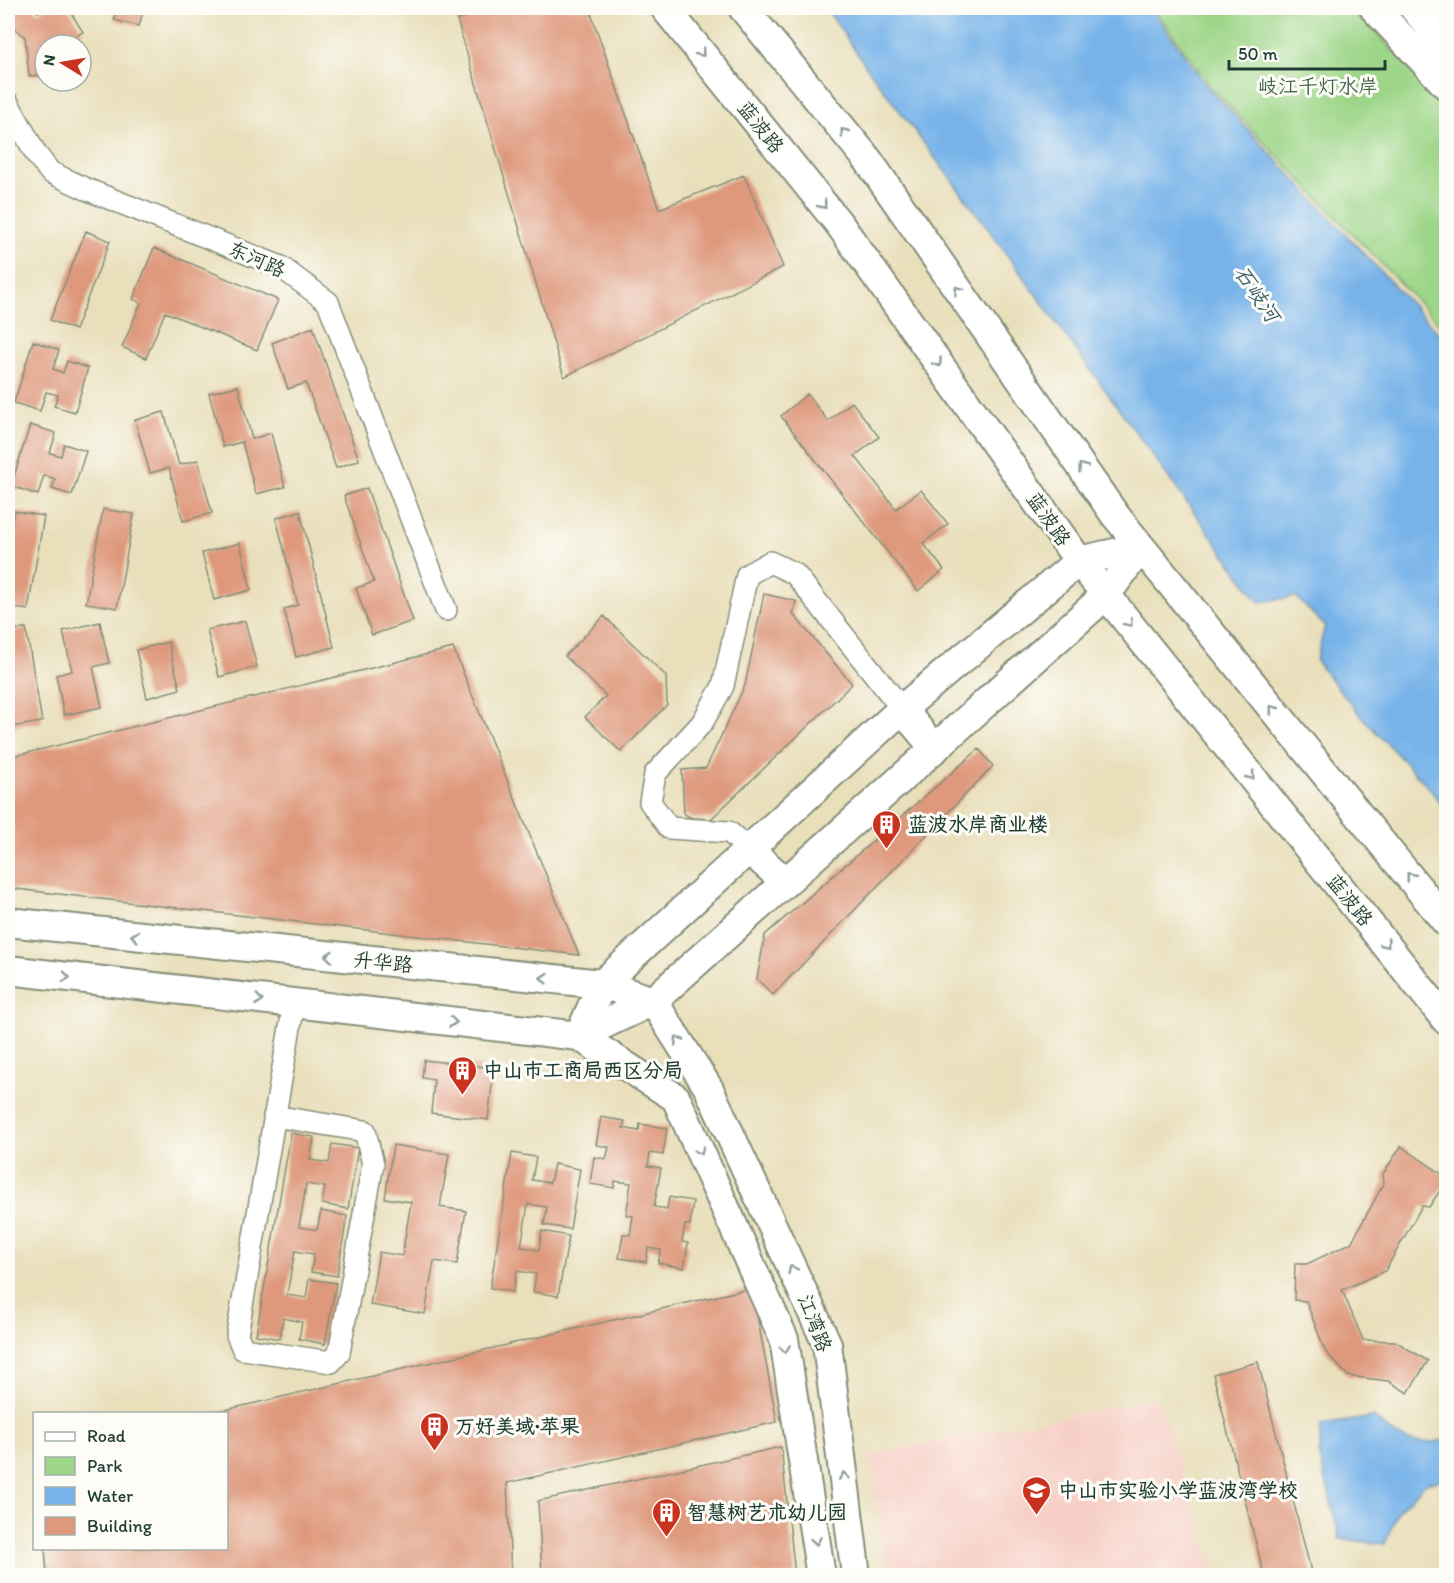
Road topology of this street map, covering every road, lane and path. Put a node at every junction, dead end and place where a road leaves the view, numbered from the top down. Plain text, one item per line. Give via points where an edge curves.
1 (665, 8) edge
2 (743, 8) edge
3 (1374, 8) edge
4 (1414, 8) edge
5 (1446, 46) edge
6 (1446, 85) edge
7 (8, 103) edge
8 (1141, 547) junction
9 (1079, 561) junction
10 (1106, 595) junction
11 (446, 610) dead end
12 (902, 709) junction
13 (935, 749) junction
14 (748, 849) junction
15 (786, 882) junction
16 (8, 922) edge
17 (1446, 922) edge
18 (8, 970) edge
19 (602, 984) junction
20 (653, 1001) junction
21 (294, 1004) junction
22 (1446, 1020) edge
23 (579, 1036) junction
24 (274, 1116) junction
25 (821, 1575) edge
26 (856, 1575) edge

1 -> 9 street, 蓝波路 via 840,225
8 -> 2 street via 868,160
3 - 6 street
4 - 5 street
7 - 11 street, 东河路 via 50,172 281,267 328,302
8 - 9 street
8 - 10 street
17 -> 8 street
9 - 10 street, 蓝波路
9 - 12 street
10 - 13 street
10 -> 22 street, 蓝波路
12 - 13 street
12 - 14 street
12 - 14 street via 795,574 770,562 747,575 723,686 702,723 655,774 650,802 669,828 729,832
13 - 15 street
14 - 15 street
14 - 19 street
15 - 20 street
19 -> 16 street, 升华路
18 -> 21 street
19 - 20 street, 升华路
19 - 23 street
20 - 23 street
26 -> 20 street, 江湾路 via 827,1344 709,1089
21 -> 23 street
21 - 24 street
23 -> 25 street, 江湾路 via 676,1098 784,1339
24 - 24 street via 237,1335 243,1348 330,1362 339,1353 373,1164 372,1150 366,1131

